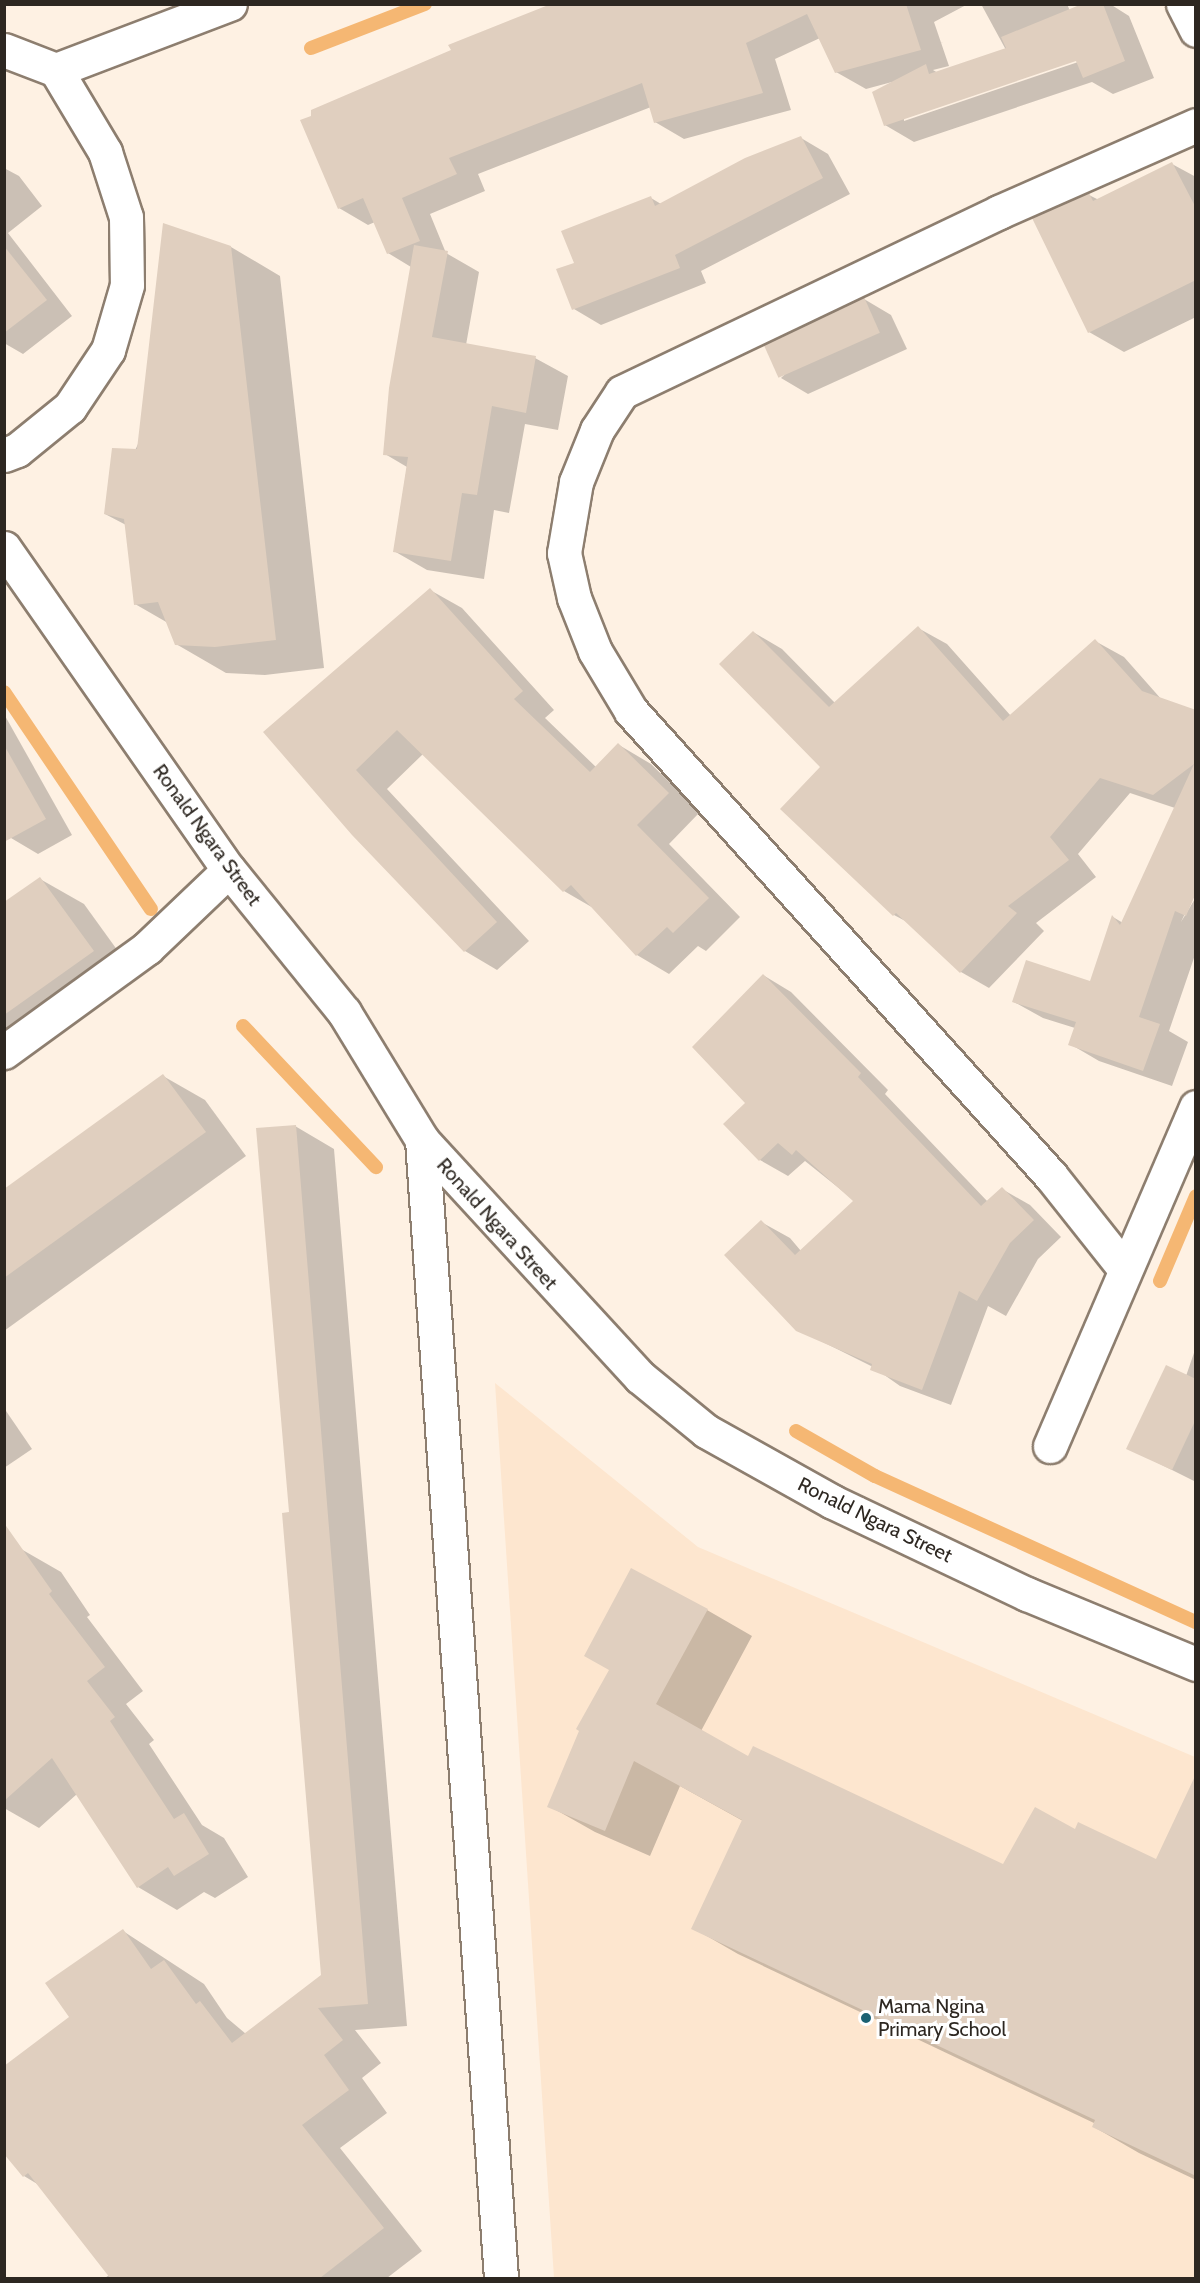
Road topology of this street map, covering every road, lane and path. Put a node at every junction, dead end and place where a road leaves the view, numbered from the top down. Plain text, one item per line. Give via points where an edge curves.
1 (230, 4) edge
2 (1184, 4) edge
3 (1196, 30) edge
4 (4, 50) edge
5 (56, 70) junction
6 (1196, 125) edge
7 (4, 455) edge
8 (4, 548) edge
9 (229, 870) junction
10 (4, 1052) edge
11 (1196, 1107) edge
12 (422, 1140) junction
13 (1124, 1268) junction
14 (1050, 1446) dead end
15 (1196, 1664) edge
16 (501, 2278) edge

1 - 5 street
2 - 3 street
4 - 5 street
5 - 7 street via 109,163 126,217 127,285 108,350 70,407 17,450
6 - 13 street via 999,212 622,392 597,430 576,482 564,553 574,598 595,651 631,711 1051,1176
8 - 9 street, Ronald Ngara Street
9 - 10 street via 147,948
9 - 12 street, Ronald Ngara Street via 344,1012
11 - 13 street
12 - 15 street, Ronald Ngara Street via 640,1377 706,1431 833,1502 1027,1594
12 - 16 street
13 - 14 street

